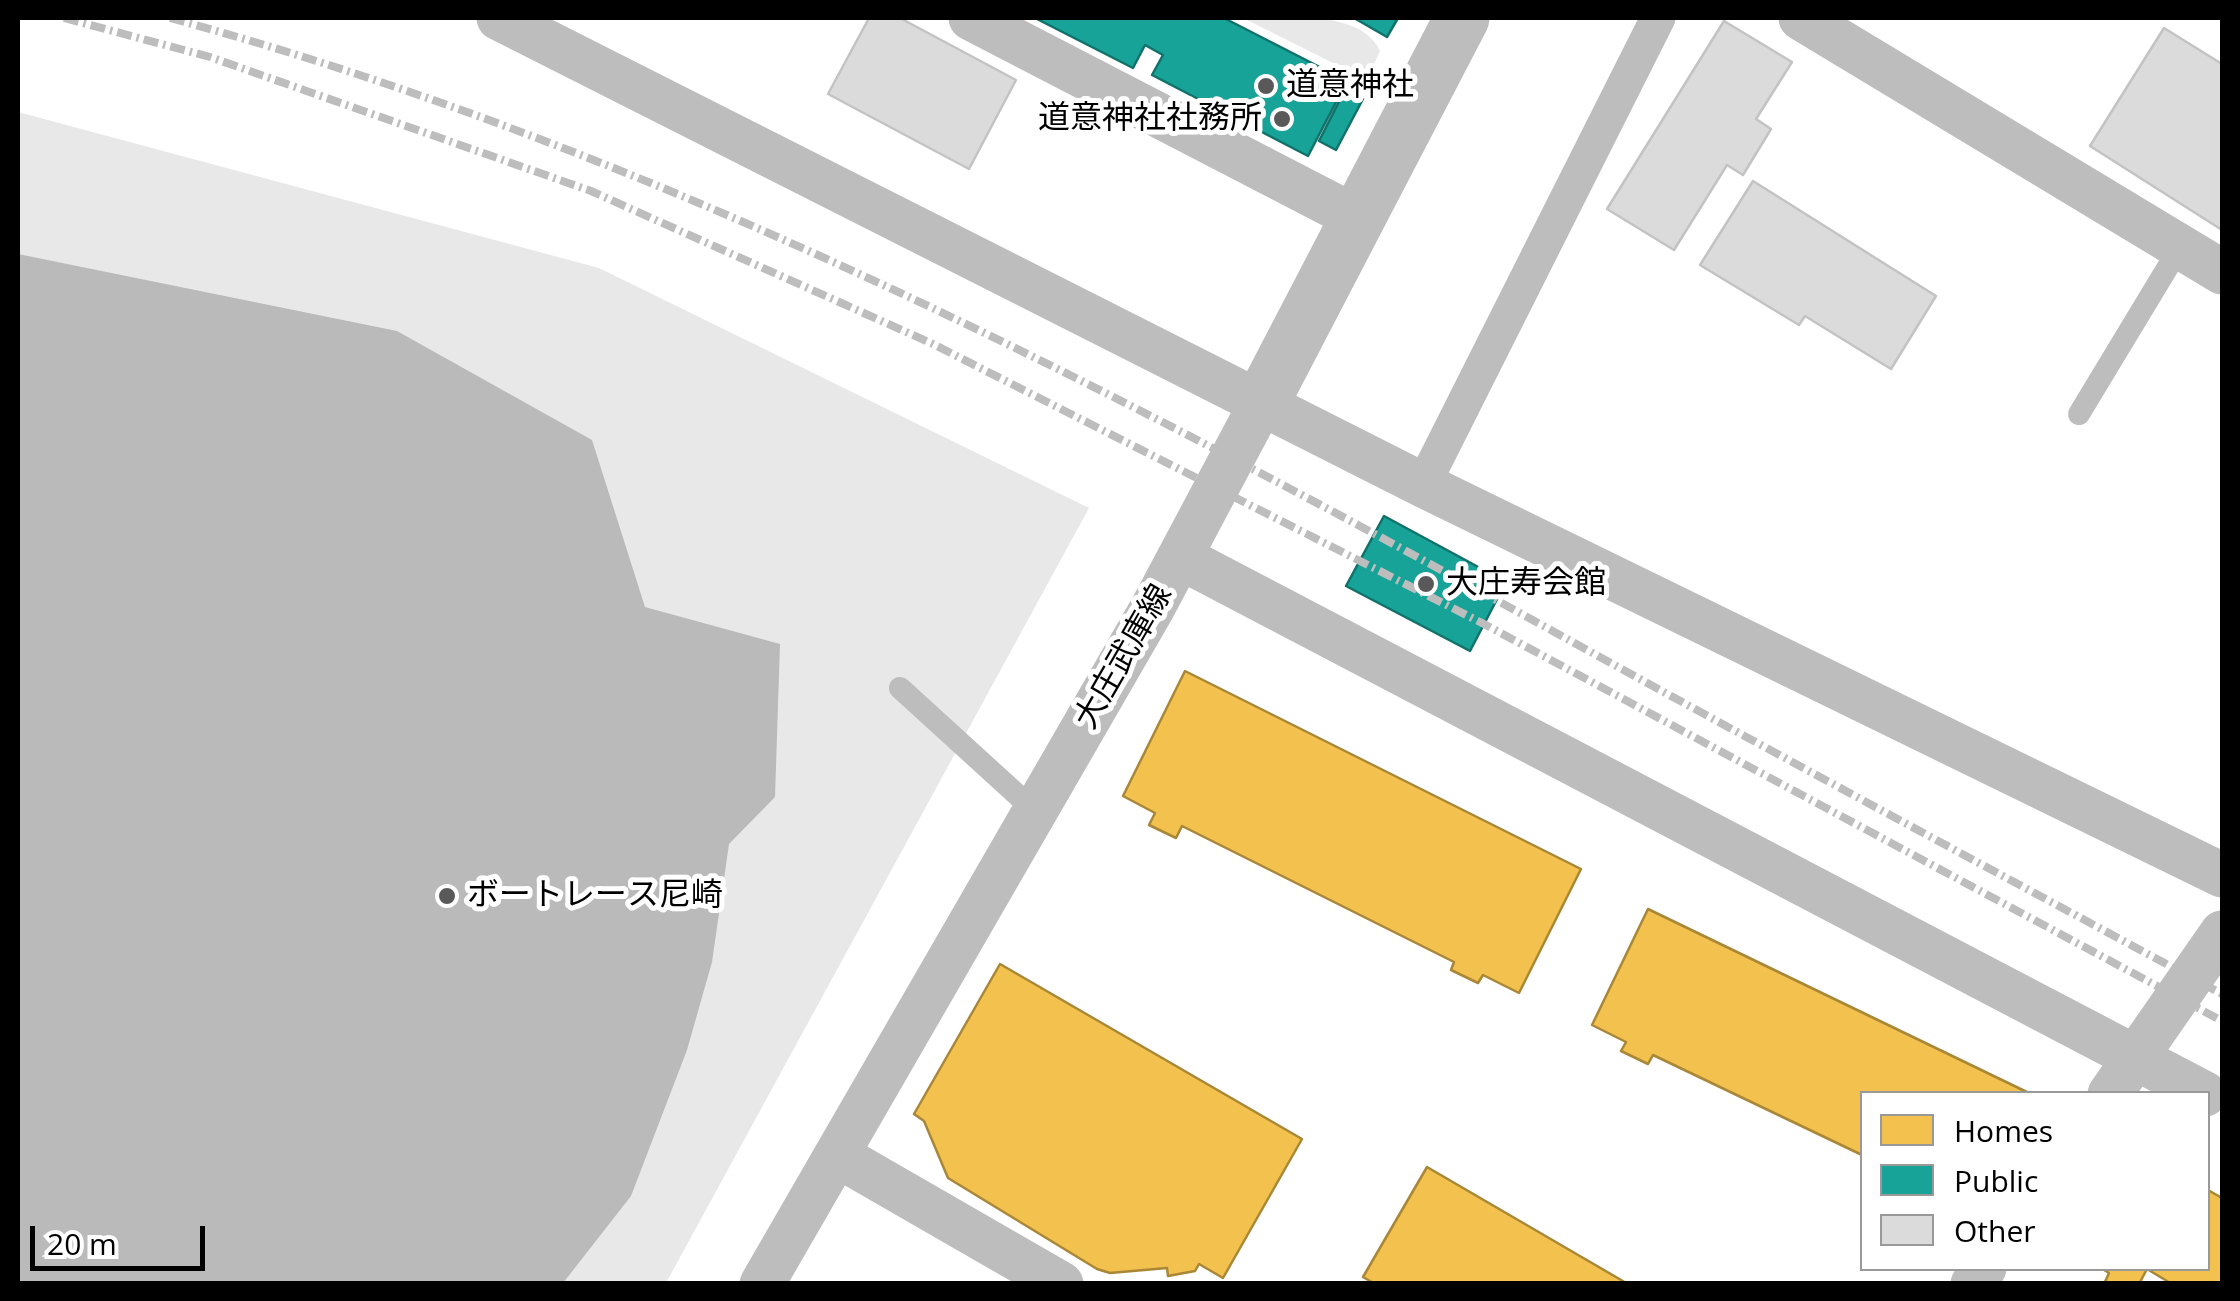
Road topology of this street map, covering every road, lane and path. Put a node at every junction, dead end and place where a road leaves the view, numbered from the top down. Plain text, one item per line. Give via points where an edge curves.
1 (499, 18) edge
2 (971, 18) edge
3 (1462, 18) edge
4 (1658, 18) edge
5 (1801, 18) edge
6 (1358, 218) junction
7 (2180, 247) junction
8 (2222, 272) edge
9 (1261, 404) junction
10 (2079, 414) dead end
11 (1422, 486) junction
12 (1180, 557) junction
13 (900, 688) dead end
14 (1035, 811) junction
15 (2222, 875) edge
16 (2222, 933) edge
17 (2136, 1058) junction
18 (2112, 1091) edge
19 (2200, 1091) edge
20 (837, 1155) junction
21 (762, 1284) edge
22 (1061, 1284) edge

1 - 9 street
2 - 6 street
3 - 6 street, 大庄武庫線
4 - 11 street
5 - 7 street
6 - 9 street, 大庄武庫線
7 - 8 street
7 - 10 lane
9 - 11 street
9 - 12 street, 大庄武庫線
11 - 15 street
12 - 14 street, 大庄武庫線
12 - 17 street
13 - 14 lane
14 - 20 street, 大庄武庫線
16 - 17 street
17 - 18 street
17 - 19 street
20 - 21 street, 大庄武庫線
20 - 22 street

